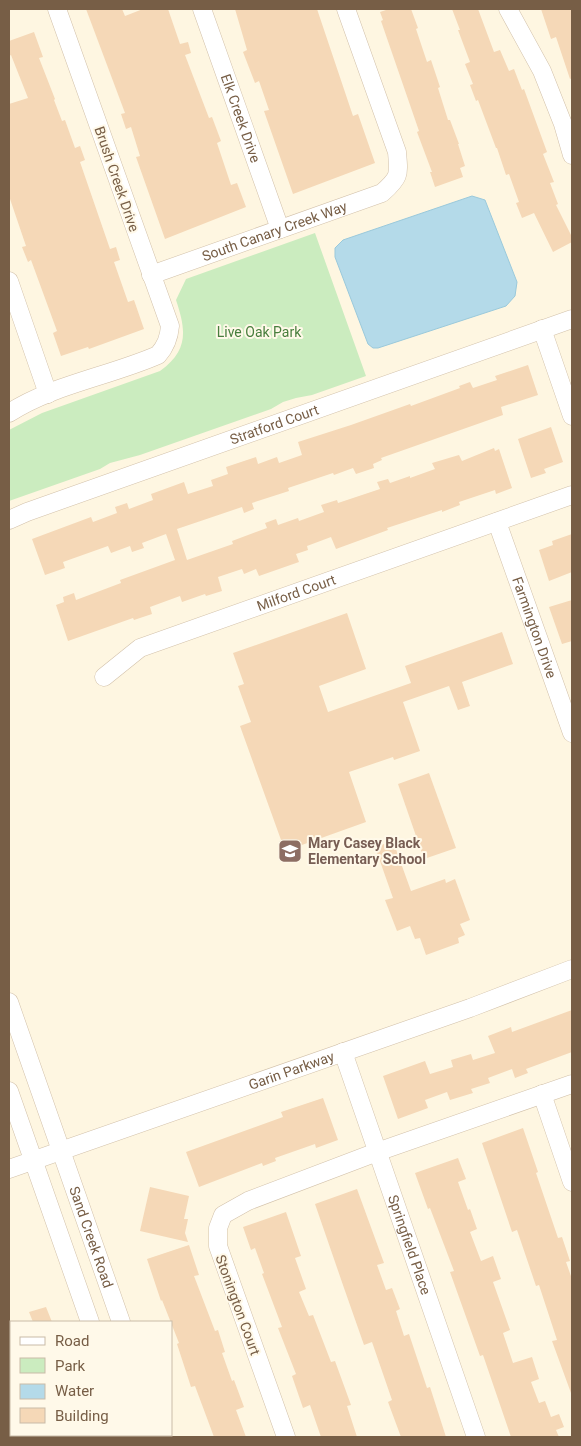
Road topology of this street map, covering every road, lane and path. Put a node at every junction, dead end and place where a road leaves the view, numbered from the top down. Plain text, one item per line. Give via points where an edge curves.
1 (57, 9) edge
2 (202, 9) edge
3 (346, 9) edge
4 (508, 9) edge
5 (572, 155) edge
6 (280, 229) junction
7 (151, 275) junction
8 (9, 282) edge
9 (572, 319) edge
10 (542, 329) junction
11 (48, 394) junction
12 (9, 413) edge
13 (572, 416) edge
14 (572, 495) edge
15 (9, 520) edge
16 (497, 522) junction
17 (104, 677) dead end
18 (572, 733) edge
19 (572, 969) edge
20 (9, 1002) edge
21 (343, 1052) junction
22 (572, 1084) edge
23 (9, 1091) edge
24 (542, 1094) junction
25 (61, 1151) junction
26 (377, 1152) junction
27 (33, 1160) junction
28 (9, 1169) edge
29 (572, 1182) edge
30 (90, 1321) edge
31 (121, 1321) edge
32 (286, 1437) edge
33 (476, 1437) edge

1 - 7 street, Brush Creek Drive
2 - 6 street, Elk Creek Drive
3 - 6 street, South Canary Creek Way via 397,152 398,171 395,181 382,193
4 - 5 street via 542,72
6 - 7 street, South Canary Creek Way
7 - 11 street, Brush Creek Drive via 170,326 169,338 158,355
8 - 11 street
9 - 10 street, Stratford Court
10 - 13 street
10 - 15 street, Stratford Court
11 - 12 street
14 - 16 street, Milford Court
16 - 17 street, Milford Court via 140,648
16 - 18 street, Farmington Drive
19 - 21 street, Garin Parkway
20 - 25 street, Sand Creek Road
21 - 25 street, Garin Parkway
21 - 26 street, Springfield Place
22 - 24 street, Stonington Court
23 - 27 street, Sand Creek Road
24 - 26 street, Stonington Court
24 - 29 street
25 - 27 street, Garin Parkway
25 - 31 street, Sand Creek Road
26 - 32 street, Stonington Court via 248,1201 223,1215 218,1228 218,1246
26 - 33 street, Springfield Place
27 - 28 street, Garin Parkway
27 - 30 street, Sand Creek Road

